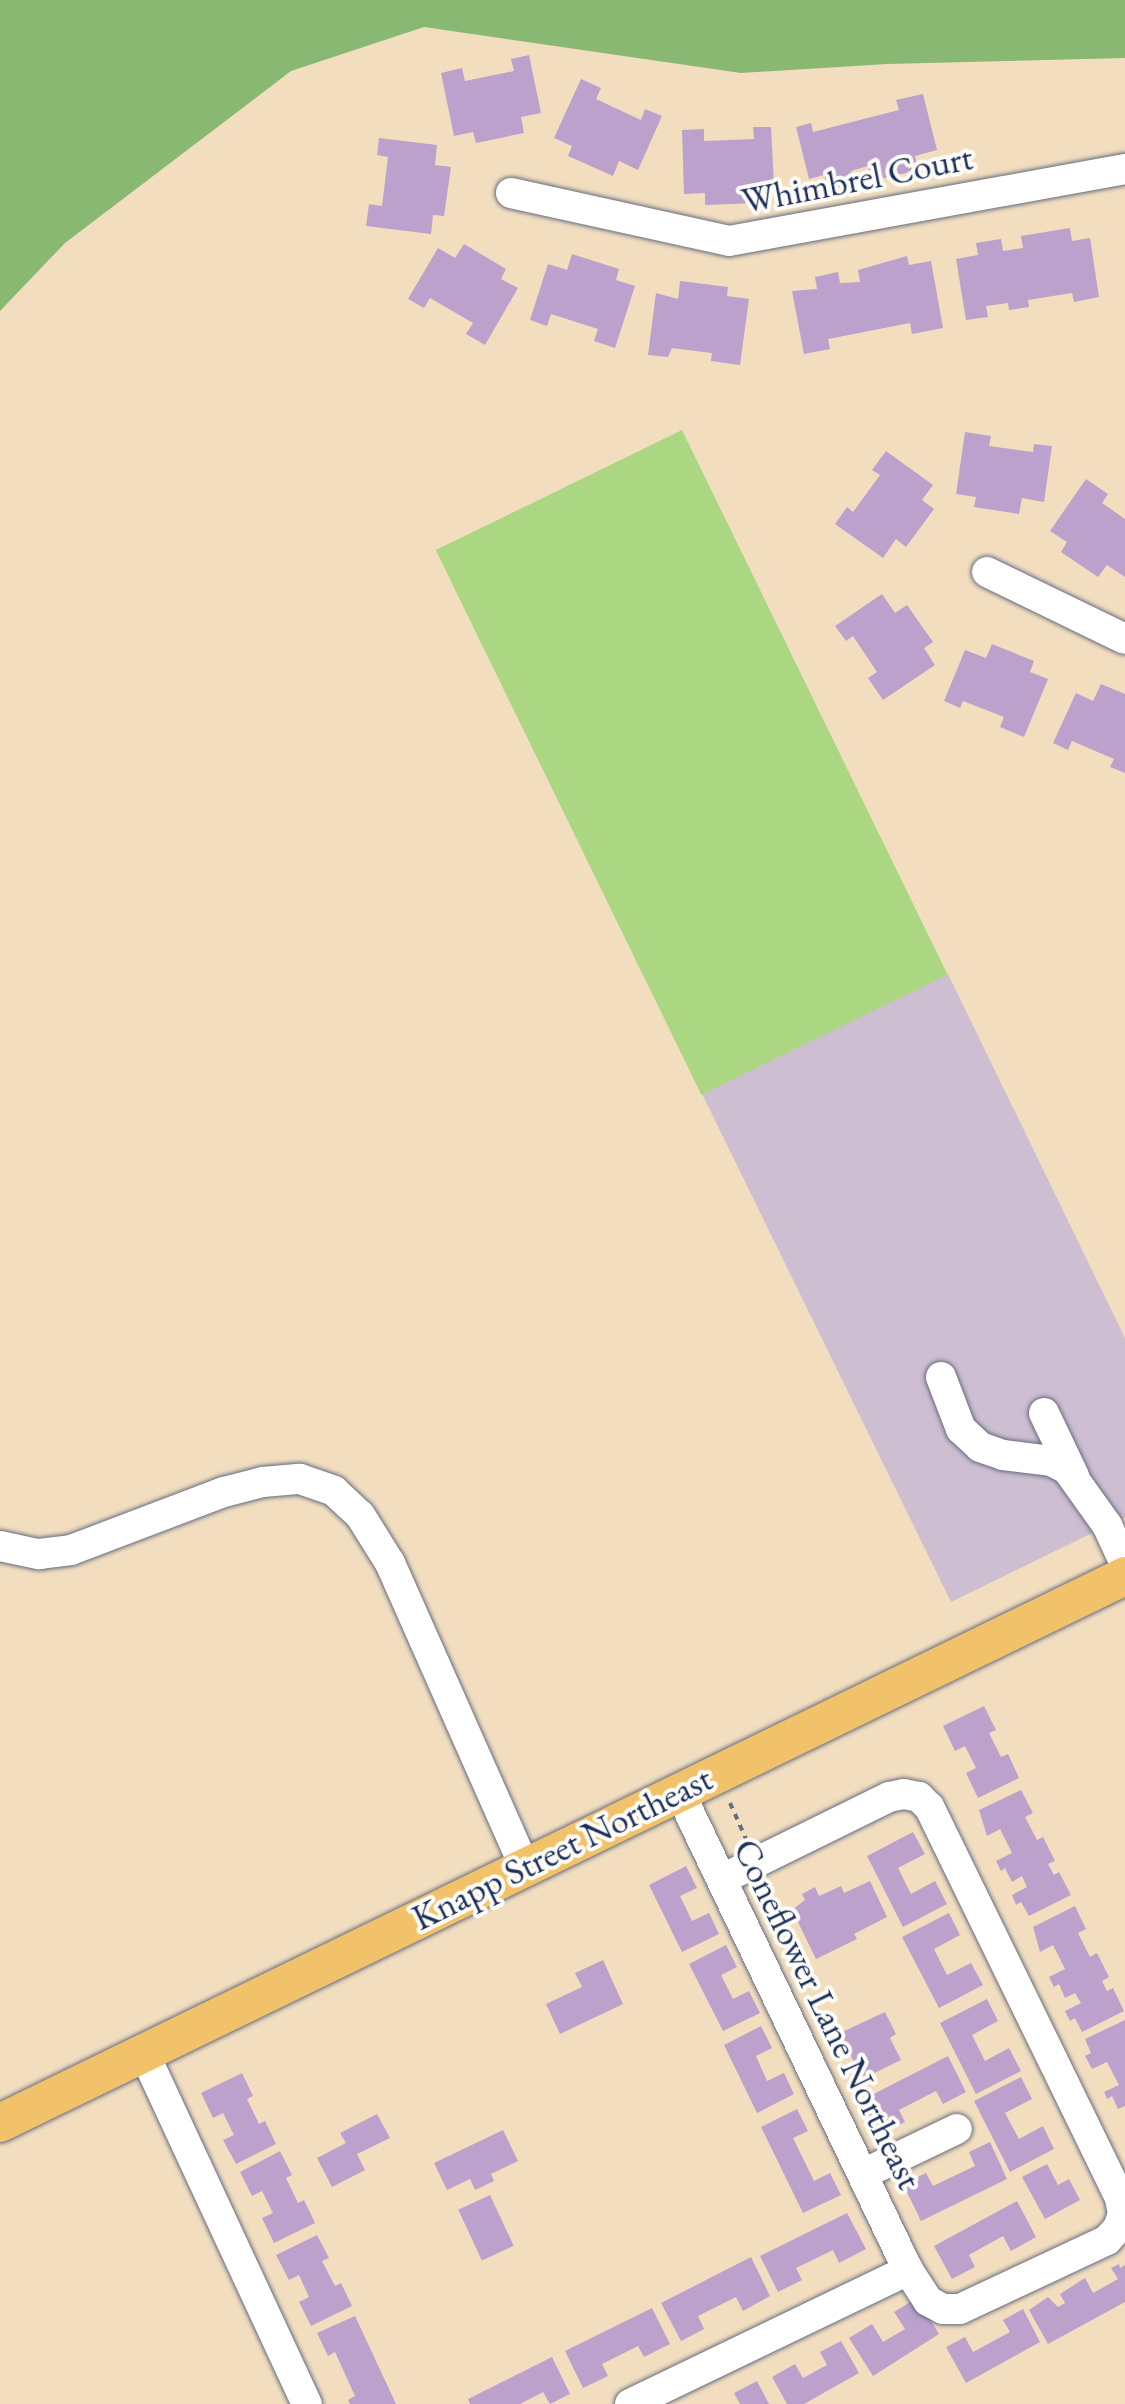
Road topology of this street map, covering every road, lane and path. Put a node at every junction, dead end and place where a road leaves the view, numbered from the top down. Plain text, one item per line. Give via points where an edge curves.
1 (1125, 169) edge
2 (511, 193) dead end
3 (987, 572) dead end
4 (1125, 639) edge
5 (941, 1377) dead end
6 (1044, 1413) dead end
7 (1075, 1478) junction
8 (0, 1546) edge
9 (1125, 1564) edge
10 (1125, 1576) edge
11 (679, 1791) junction
12 (729, 1801) dead end
13 (752, 1850) dead end
14 (524, 1866) junction
15 (722, 1879) junction
16 (143, 2051) junction
17 (0, 2123) edge
18 (957, 2129) dead end
19 (863, 2174) junction
20 (908, 2270) junction
21 (307, 2404) edge
22 (630, 2404) edge

1 - 2 street, Whimbrel Court via 729,241
3 - 4 street
5 - 7 street via 970,1440 1003,1455 1051,1461
6 - 7 street
7 - 9 street via 1107,1525
8 - 14 street via 39,1554 71,1550 263,1482 300,1479 334,1491 381,1545
10 - 11 main road, Knapp Street Northeast
11 - 14 main road, Knapp Street Northeast
11 - 15 street, Coneflower Lane Northeast
12 - 13 path
14 - 16 main road, Knapp Street Northeast
15 - 19 street, Coneflower Lane Northeast
15 - 20 street, Coneflower Lane Northeast via 889,1797 912,1795 924,1802 1123,2205 1122,2221 1107,2240 960,2309 943,2309 928,2301
16 - 17 main road, Knapp Street Northeast
16 - 21 street
18 - 19 street
19 - 20 street, Coneflower Lane Northeast
20 - 22 street

